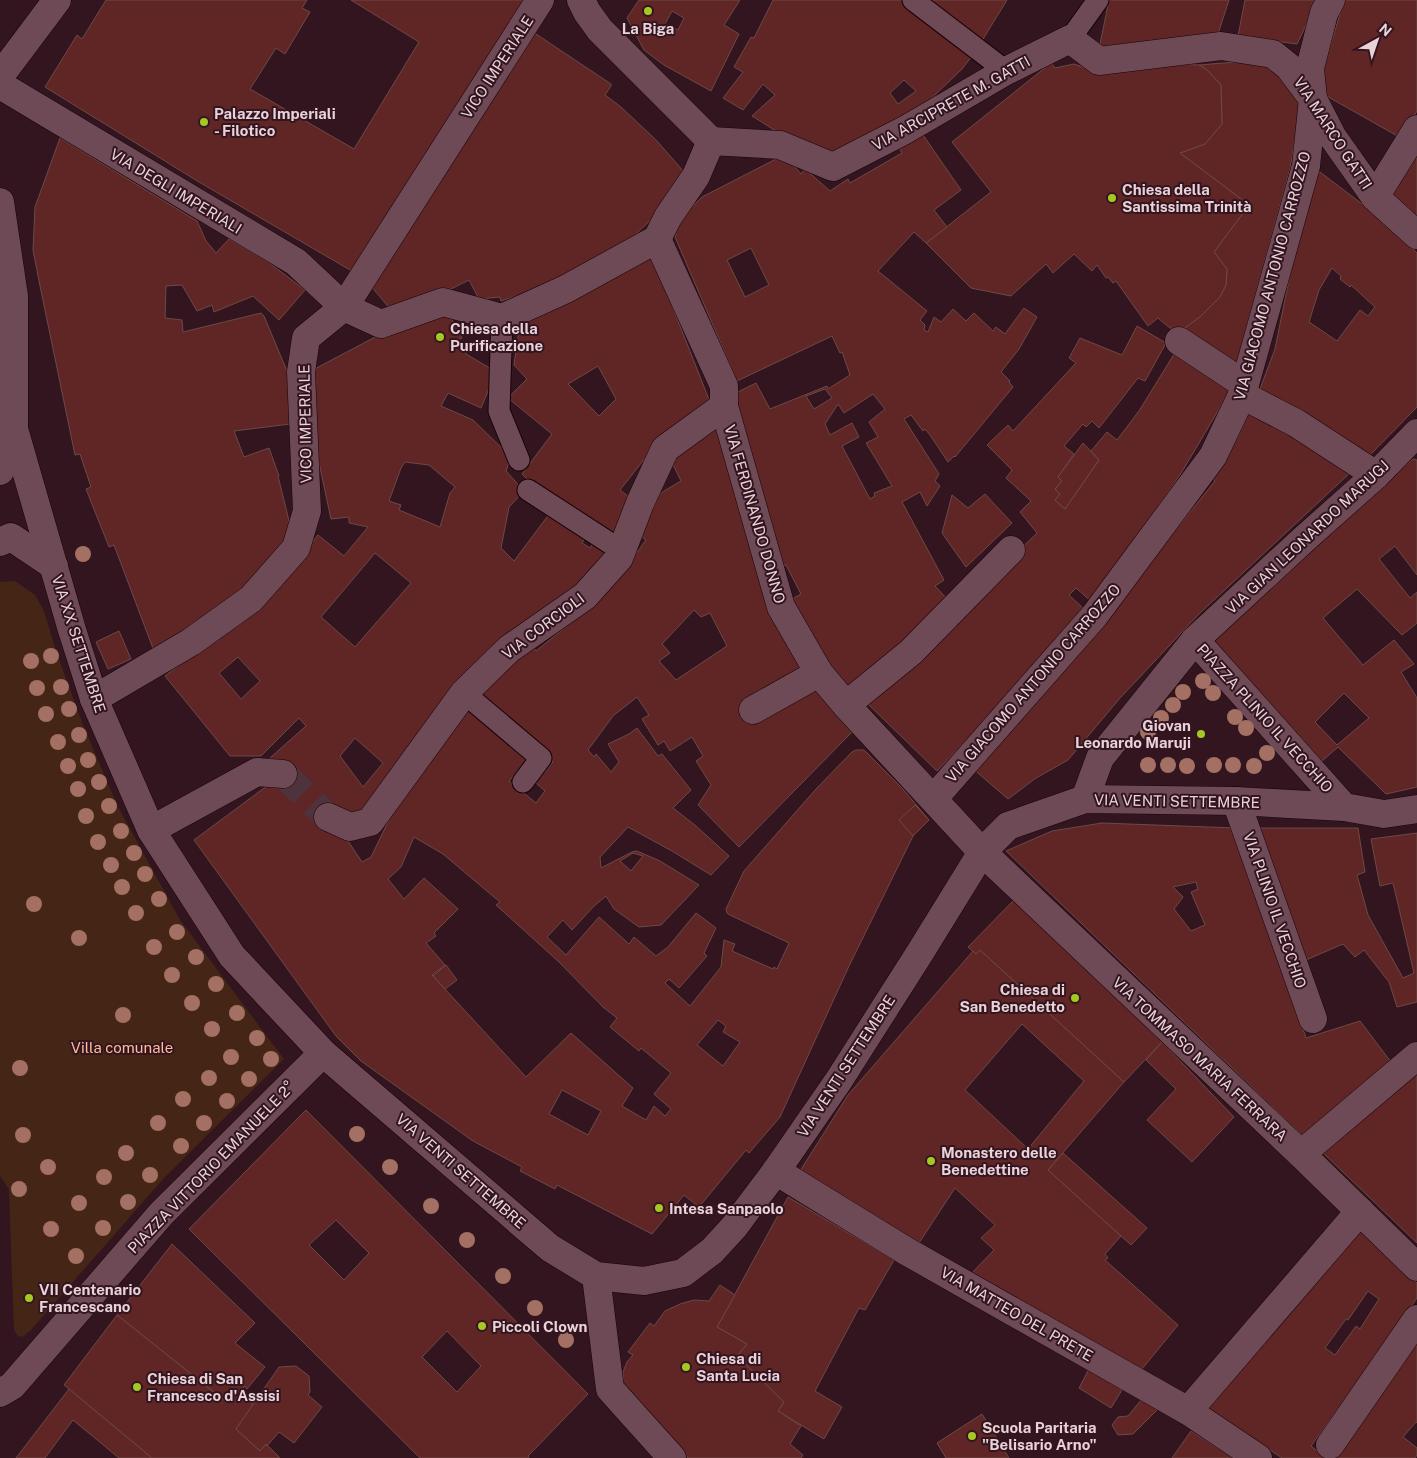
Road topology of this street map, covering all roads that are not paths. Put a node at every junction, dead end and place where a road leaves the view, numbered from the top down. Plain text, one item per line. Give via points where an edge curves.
1 (57, 0) edge
2 (540, 0) edge
3 (581, 0) edge
4 (913, 0) edge
5 (1098, 0) edge
6 (1331, 0) edge
7 (1070, 39) junction
8 (1006, 71) junction
9 (0, 76) edge
10 (0, 85) edge
11 (1313, 99) junction
12 (1417, 130) edge
13 (712, 140) junction
14 (1375, 197) junction
15 (0, 202) edge
16 (1417, 235) edge
17 (657, 239) junction
18 (344, 307) junction
19 (502, 318) junction
20 (1179, 341) dead end
21 (1243, 390) junction
22 (724, 406) junction
23 (7, 425) edge
24 (1417, 433) edge
25 (519, 460) dead end
26 (0, 471) edge
27 (1376, 475) junction
28 (528, 490) dead end
29 (0, 542) edge
30 (1011, 550) dead end
31 (622, 551) junction
32 (54, 566) junction
33 (1196, 640) junction
34 (819, 673) junction
35 (464, 693) junction
36 (94, 700) junction
37 (846, 705) junction
38 (753, 710) dead end
39 (283, 774) tunnel mouth
40 (523, 782) dead end
41 (934, 798) junction
42 (1085, 799) junction
43 (1236, 802) junction
44 (1344, 807) junction
45 (1417, 809) edge
46 (328, 817) tunnel mouth
47 (151, 830) junction
48 (982, 852) junction
49 (1313, 1019) dead end
50 (323, 1053) junction
51 (1417, 1056) edge
52 (1301, 1154) junction
53 (776, 1171) junction
54 (1360, 1211) junction
55 (1417, 1267) edge
56 (596, 1276) junction
57 (1417, 1318) edge
58 (0, 1393) edge
59 (1188, 1411) junction
60 (1330, 1444) dead end
61 (672, 1458) edge
62 (1258, 1458) edge

1 - 9 street
2 - 18 street, VICO IMPERIALE
3 - 13 street via 600,30
4 - 8 lane
5 - 7 lane
6 - 11 street via 1324,13 1310,68
7 - 8 street, VIA ARCIPRETE M. GATTI
7 - 11 street, VIA MARCO GATTI via 1099,61 1221,46 1273,54 1289,67
8 - 13 street, VIA ARCIPRETE M. GATTI via 905,130 833,167 780,145
10 - 18 street, VIA DEGLI IMPERIALI via 296,262
11 - 14 street, VIA MARCO GATTI via 1332,136
11 - 21 street, VIA GIACOMO ANTONIO CARROZZO via 1306,166
12 - 14 street
13 - 17 street via 696,176
14 - 16 street, VIA MARCO GATTI
15 - 23 street, VIA XX SETTEMBRE via 14,296
17 - 19 street via 566,289
17 - 22 street, VIA FERDINANDO DONNO via 724,386
18 - 19 street, VIA DEGLI IMPERIALI via 381,324 443,302
18 - 36 street, VICO IMPERIALE via 306,338 300,372 307,511 296,548 251,599 191,642
19 - 25 lane via 499,412
20 - 21 street
21 - 27 street
21 - 41 street, VIA GIACOMO ANTONIO CARROZZO via 1213,456 1095,615
22 - 31 street, VIA CORCIOLI via 665,449
22 - 34 street, VIA FERDINANDO DONNO via 781,607
23 - 26 street
23 - 32 street, VIA XX SETTEMBRE
24 - 27 street, VIA GIAN LEONARDO MARUGJ
27 - 33 street, VIA GIAN LEONARDO MARUGJ
28 - 31 lane
29 - 32 street via 11,537
30 - 37 street via 911,652
31 - 35 street, VIA CORCIOLI via 585,596 509,649
32 - 36 street, VIA XX SETTEMBRE
33 - 42 street, PIAZZA PLINIO IL VECCHIO via 1100,758
33 - 44 street, PIAZZA PLINIO IL VECCHIO
34 - 37 street, VIA FERDINANDO DONNO
34 - 38 street
35 - 40 lane via 541,758
35 - 46 street, VIA CORCIOLI via 370,822 350,827
36 - 47 street, VIA XX SETTEMBRE
37 - 41 street, VIA FERDINANDO DONNO
39 - 47 street via 257,772
41 - 48 street, VIA FERDINANDO DONNO
42 - 43 street, VIA VENTI SETTEMBRE
42 - 48 street, VIA VENTI SETTEMBRE via 1008,826
43 - 44 street, VIA VENTI SETTEMBRE
43 - 49 street, VIA PLINIO IL VECCHIO
44 - 45 street, VIA VENTI SETTEMBRE via 1384,814
47 - 50 street, VIA XX SETTEMBRE via 232,956
48 - 52 street, VIA TOMMASO MARIA FERRARA
48 - 53 street, VIA VENTI SETTEMBRE via 839,1080
50 - 56 street, VIA VENTI SETTEMBRE via 550,1248
50 - 58 street, PIAZZA VITTORIO EMANUELE 2° via 161,1214 12,1386
51 - 52 street
52 - 54 street, VIA TOMMASO MARIA FERRARA
53 - 56 street, VIA VENTI SETTEMBRE via 712,1252 683,1273 644,1281
53 - 59 street, VIA MATTEO DEL PRETE via 906,1252
54 - 55 street, VIA TOMMASO MARIA FERRARA
54 - 59 street
56 - 61 street via 610,1389
57 - 60 street
59 - 62 street, VIA MATTEO DEL PRETE

